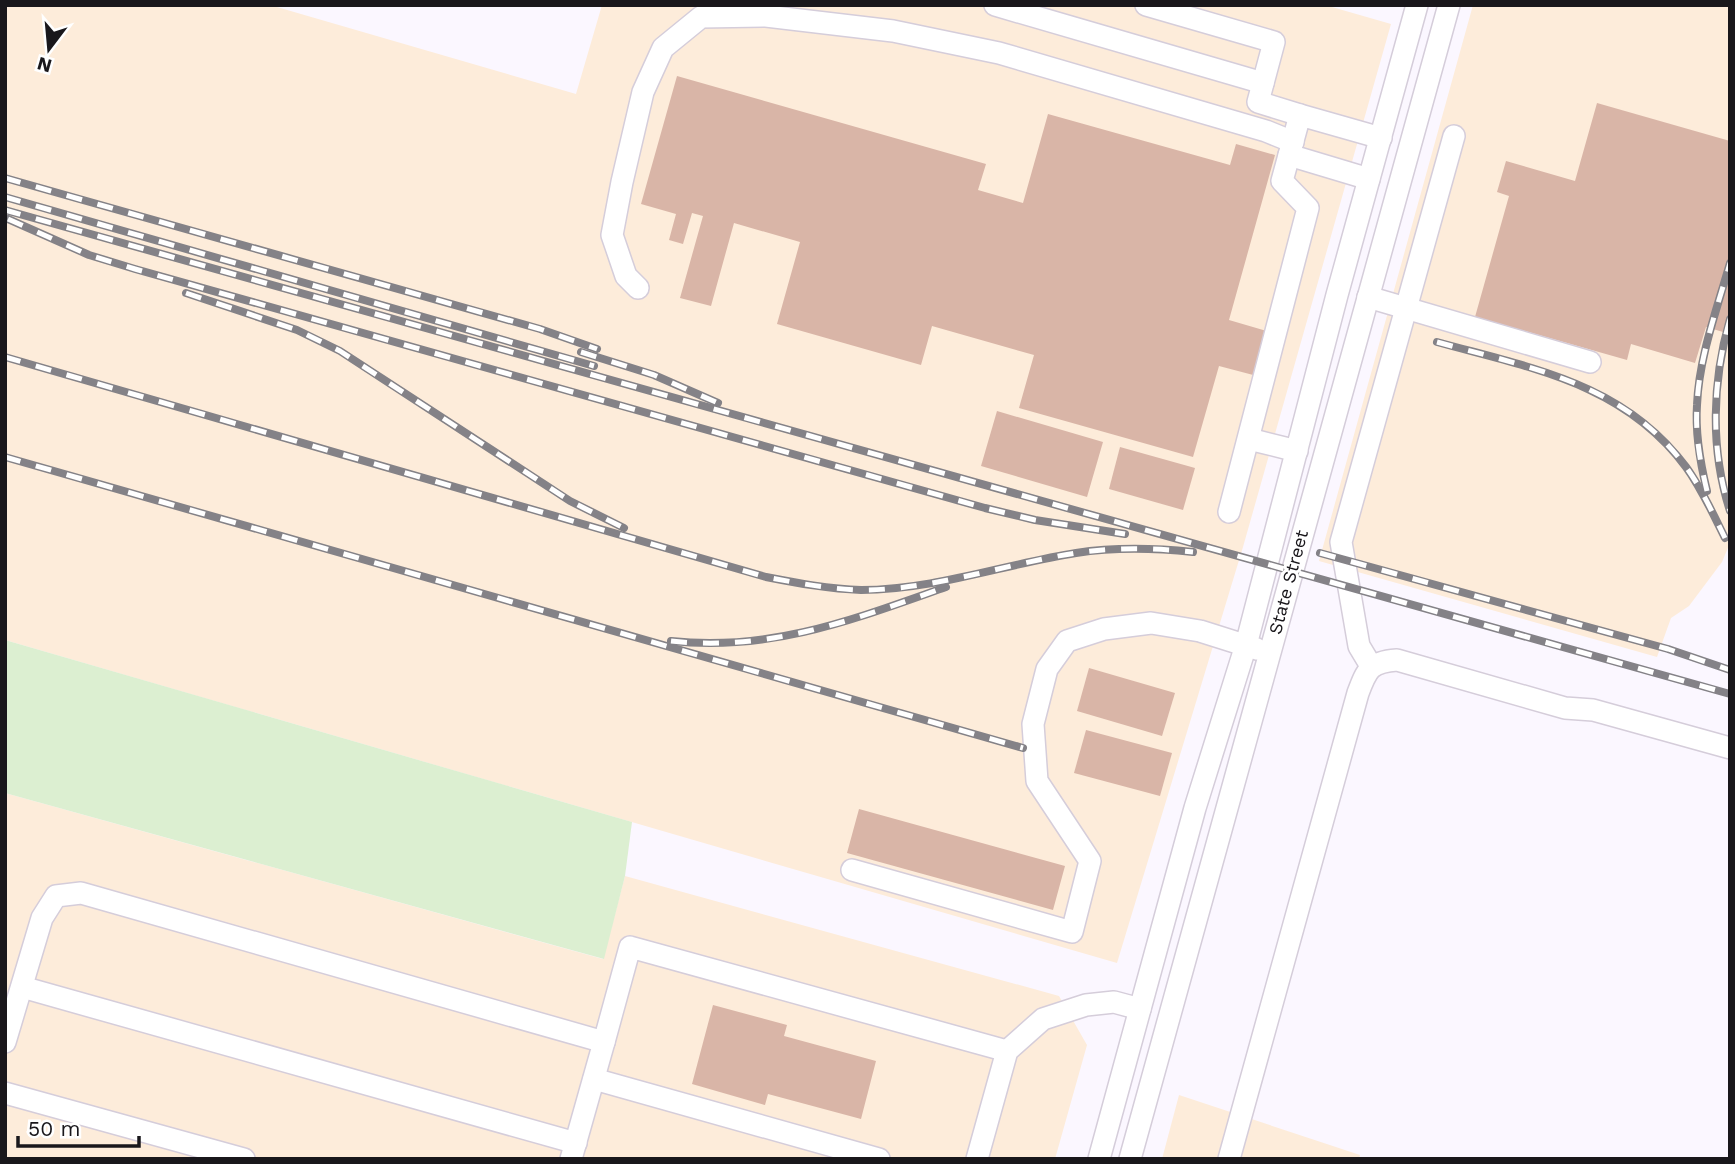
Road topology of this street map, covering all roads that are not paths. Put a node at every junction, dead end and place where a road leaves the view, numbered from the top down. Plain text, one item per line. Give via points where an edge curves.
1 (995, 5) edge
2 (1146, 5) edge
3 (1417, 5) edge
4 (1449, 5) edge
5 (1264, 83) junction
6 (1300, 115) junction
7 (1454, 136) dead end
8 (1381, 138) junction
9 (1291, 149) junction
10 (1369, 179) junction
11 (638, 288) dead end
12 (1368, 297) junction
13 (1406, 307) junction
14 (1590, 362) dead end
15 (1249, 439) junction
16 (1297, 451) junction
17 (1229, 512) dead end
18 (1246, 645) junction
19 (1269, 652) junction
20 (1371, 666) junction
21 (1730, 748) edge
22 (852, 870) dead end
23 (22, 987) junction
24 (1140, 1009) junction
25 (5, 1042) edge
26 (604, 1042) junction
27 (1007, 1051) junction
28 (594, 1079) junction
29 (5, 1093) edge
30 (574, 1151) edge
31 (244, 1159) edge
32 (879, 1159) edge
33 (977, 1159) edge
34 (1099, 1159) edge
35 (1130, 1159) edge
36 (1229, 1159) edge

1 - 5 street
2 - 5 street via 1274,42
3 - 8 street, State Street
4 - 12 street, State Street
5 - 6 street via 1258,102
6 - 8 street
6 - 9 street
7 - 13 street
8 - 10 street, State Street
9 - 10 street
9 - 11 street via 1266,131 959,44 893,30 766,16 701,17 663,48 643,92 622,182 612,235 626,276
9 - 15 street via 1282,181 1308,208
10 - 16 street, State Street
12 - 13 street
12 - 19 street, State Street
13 - 14 street
13 - 20 street via 1341,541 1359,646
15 - 16 street
15 - 17 street
16 - 18 street, State Street
18 - 19 street
18 - 22 street via 1151,623 1104,629 1068,641 1047,669 1032,724 1037,781 1090,861 1072,932
18 - 24 street, State Street
19 - 35 street, State Street
20 - 21 street via 1397,660
20 - 36 street via 1358,694
23 - 25 street
23 - 26 street via 42,918 56,896 81,893
23 - 30 street
24 - 27 street via 1104,1002 1043,1019
24 - 34 street, State Street
26 - 27 street via 631,947
26 - 28 street
27 - 33 street
28 - 30 street
28 - 32 street
29 - 31 street

